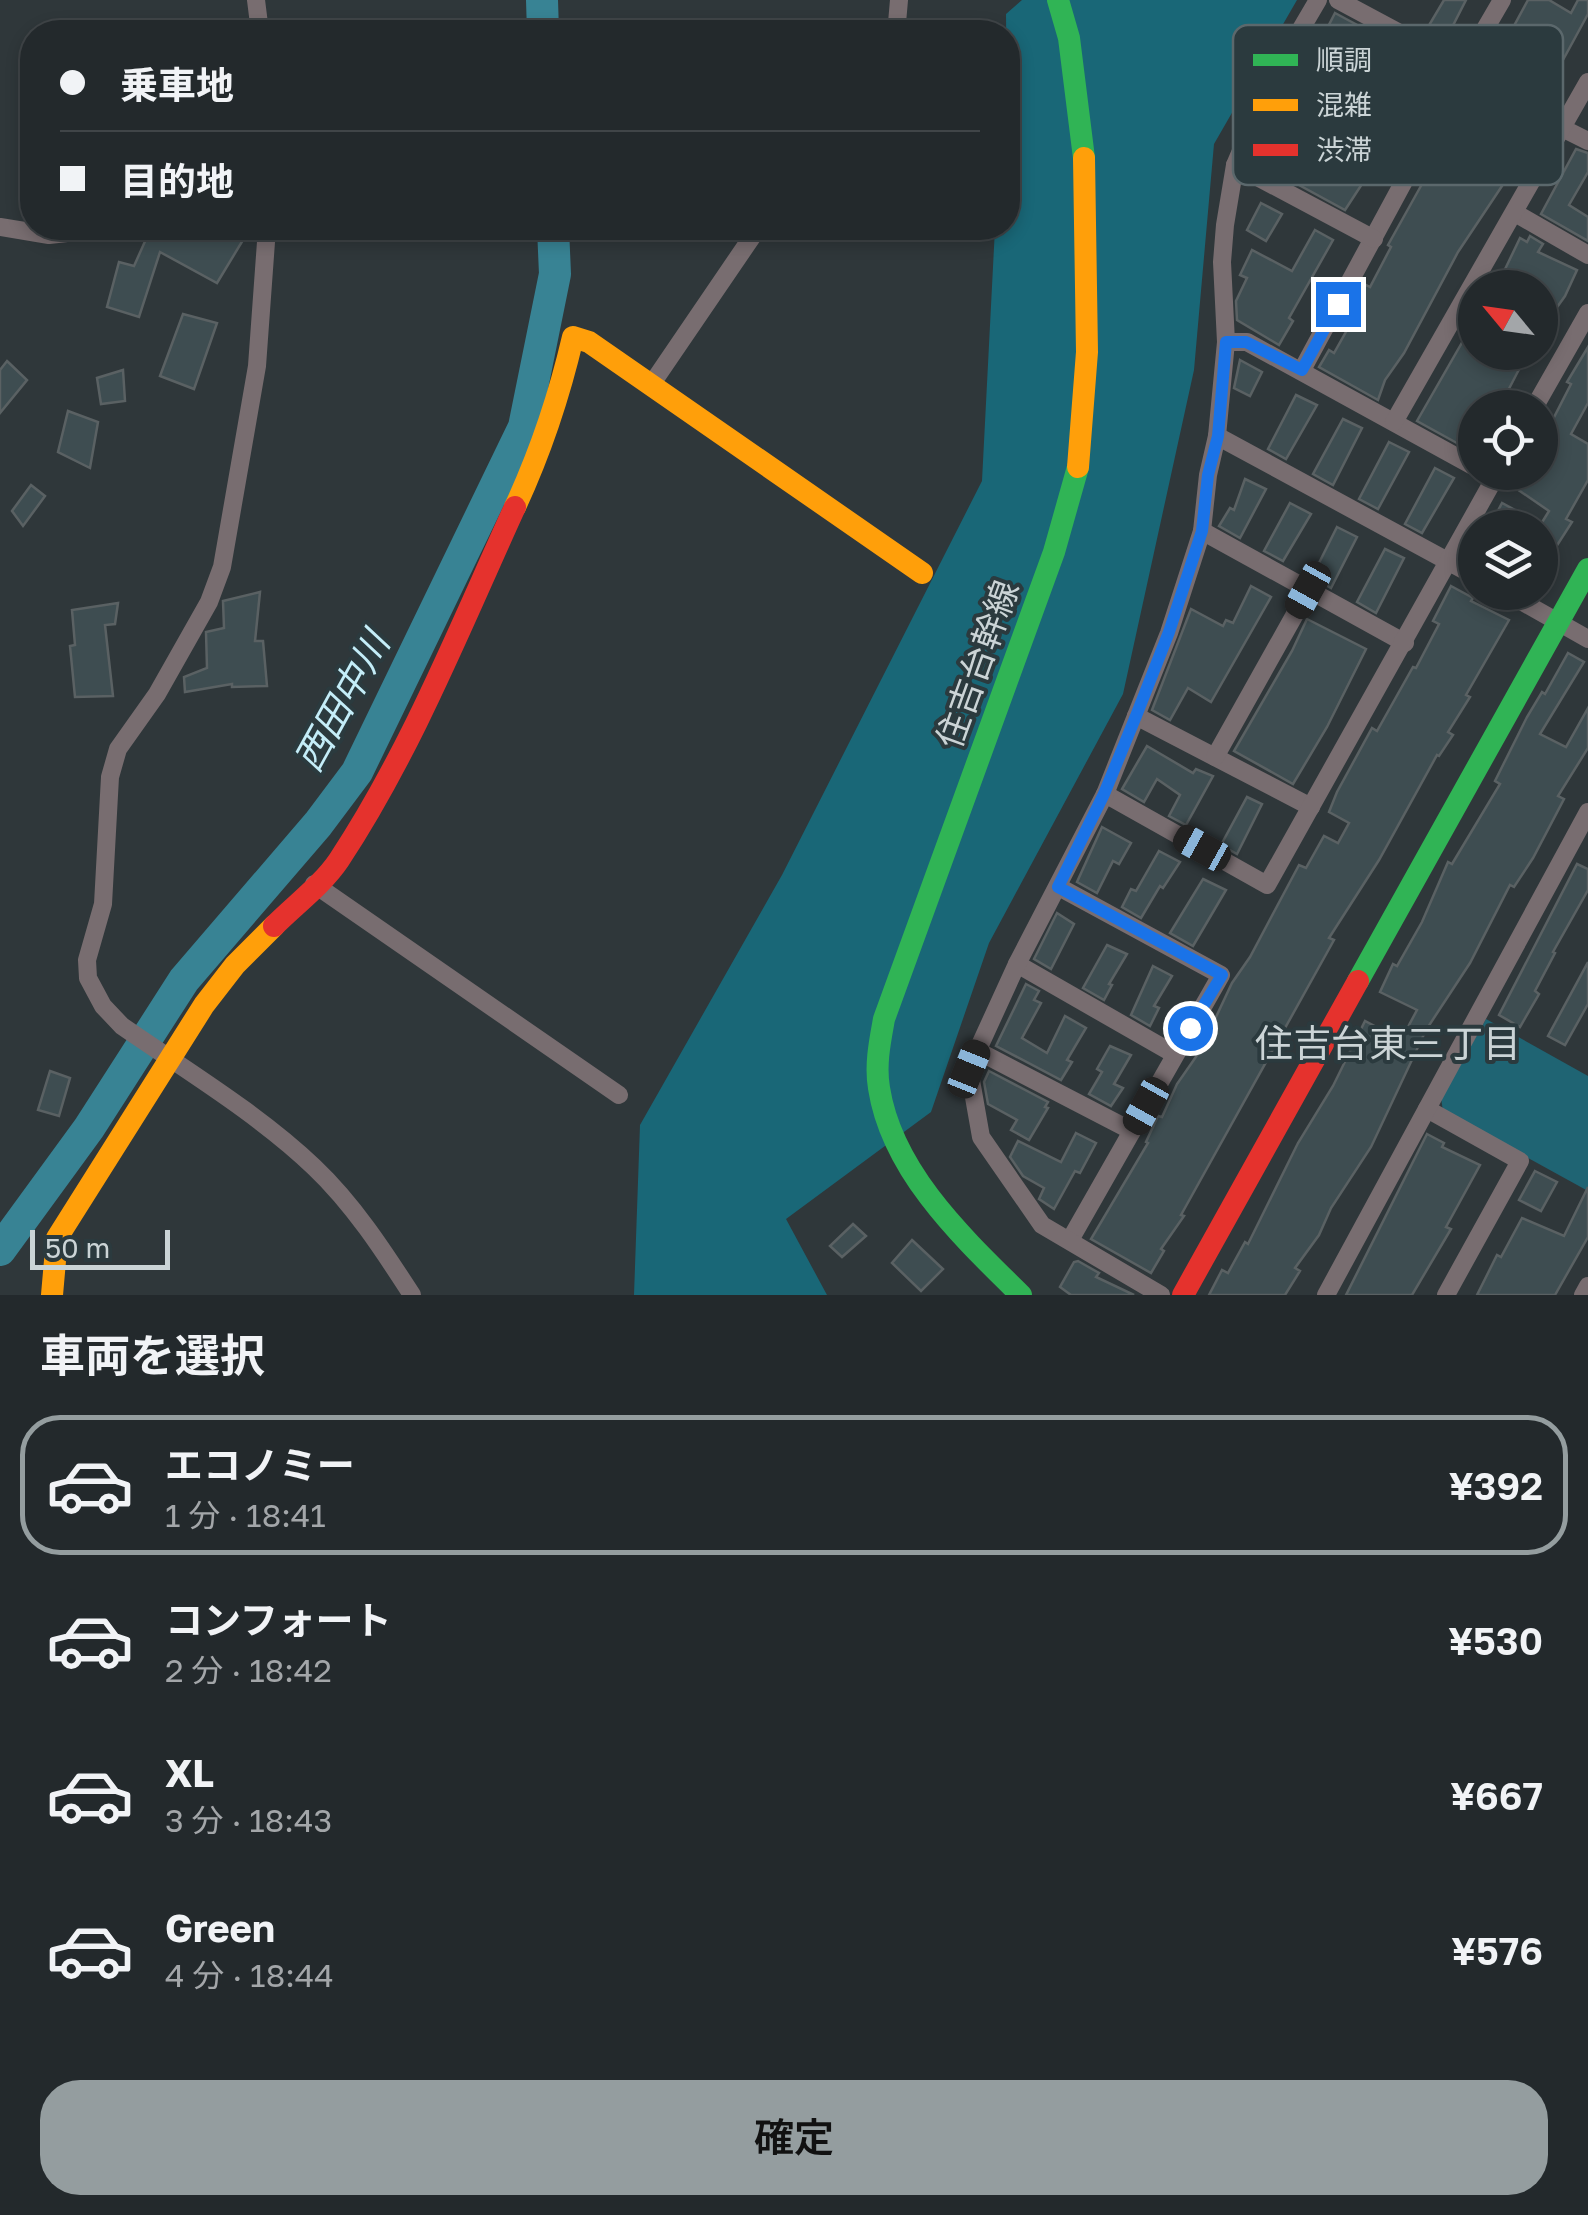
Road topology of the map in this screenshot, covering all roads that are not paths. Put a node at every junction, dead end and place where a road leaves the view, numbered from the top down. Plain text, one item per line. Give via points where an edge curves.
1 (1058, 0) edge
2 (1318, 0) edge
3 (1338, 0) edge
4 (1502, 0) edge
5 (1303, 25) edge
6 (1385, 25) edge
7 (1487, 25) edge
8 (1588, 82) edge
9 (1563, 126) edge
10 (1563, 128) edge
11 (1588, 141) edge
12 (1233, 182) edge
13 (1273, 185) edge
14 (1402, 185) edge
15 (1530, 185) edge
16 (1514, 214) junction
17 (1374, 239) junction
18 (265, 240) edge
19 (750, 240) edge
20 (1588, 256) edge
21 (1588, 313) edge
22 (1226, 342) junction
23 (1302, 370) junction
24 (651, 385) junction
25 (1544, 390) edge
26 (1394, 422) junction
27 (1218, 436) junction
28 (1458, 458) edge
29 (1484, 490) edge
30 (1202, 531) junction
31 (1450, 561) junction
32 (1458, 566) edge
33 (1588, 570) edge
34 (922, 573) dead end
35 (1308, 590) junction
36 (1536, 610) edge
37 (1559, 623) junction
38 (1588, 639) edge
39 (1405, 642) junction
40 (1136, 716) junction
41 (1215, 757) junction
42 (1104, 794) junction
43 (1311, 807) junction
44 (1588, 812) edge
45 (314, 884) junction
46 (1058, 887) junction
47 (1017, 964) junction
48 (976, 1050) junction
49 (1174, 1054) junction
50 (166, 1056) junction
51 (619, 1094) dead end
52 (1427, 1109) junction
53 (1132, 1131) junction
54 (1070, 1240) junction
55 (1588, 1286) edge
56 (52, 1295) edge
57 (412, 1295) edge
58 (1022, 1295) edge
59 (1161, 1295) edge
60 (1182, 1295) edge
61 (1326, 1295) edge
62 (1446, 1295) edge
63 (1583, 1295) edge

1 - 58 street, 住吉台幹線 via 1084,153 1087,352 1077,478 884,1019 878,1053 879,1090 905,1158 953,1223
2 - 5 street
3 - 6 street
4 - 7 street
8 - 9 street
10 - 11 street
12 - 22 street via 1222,262
13 - 17 street
14 - 17 street
15 - 16 street
16 - 20 street
16 - 26 street
17 - 23 street
18 - 50 street via 257,366 222,567 165,679 118,749 110,777 103,904 86,960 103,1006
19 - 24 street
21 - 25 street
22 - 23 street via 1246,342
22 - 27 street
23 - 26 street
24 - 34 street
24 - 45 street via 573,337 543,447 442,664 338,863
26 - 28 street
27 - 30 street
27 - 31 street
29 - 31 street
30 - 35 street
30 - 40 street
31 - 32 street
31 - 39 street
33 - 37 street
35 - 39 street
35 - 41 street
36 - 37 street
37 - 38 street
37 - 60 street
39 - 43 street
40 - 41 street
40 - 42 street
41 - 43 street
42 - 43 street via 1267,885
42 - 46 street
44 - 52 street
45 - 50 street via 235,964
45 - 51 street
46 - 47 street
46 - 49 street via 1222,975
47 - 48 street
47 - 49 street
48 - 53 street
48 - 54 street via 969,1081 981,1137 1042,1225
49 - 53 street
50 - 56 street via 56,1238
50 - 57 street via 313,1165
52 - 61 street
52 - 62 street via 1520,1161
53 - 54 street
54 - 59 street
55 - 63 street

